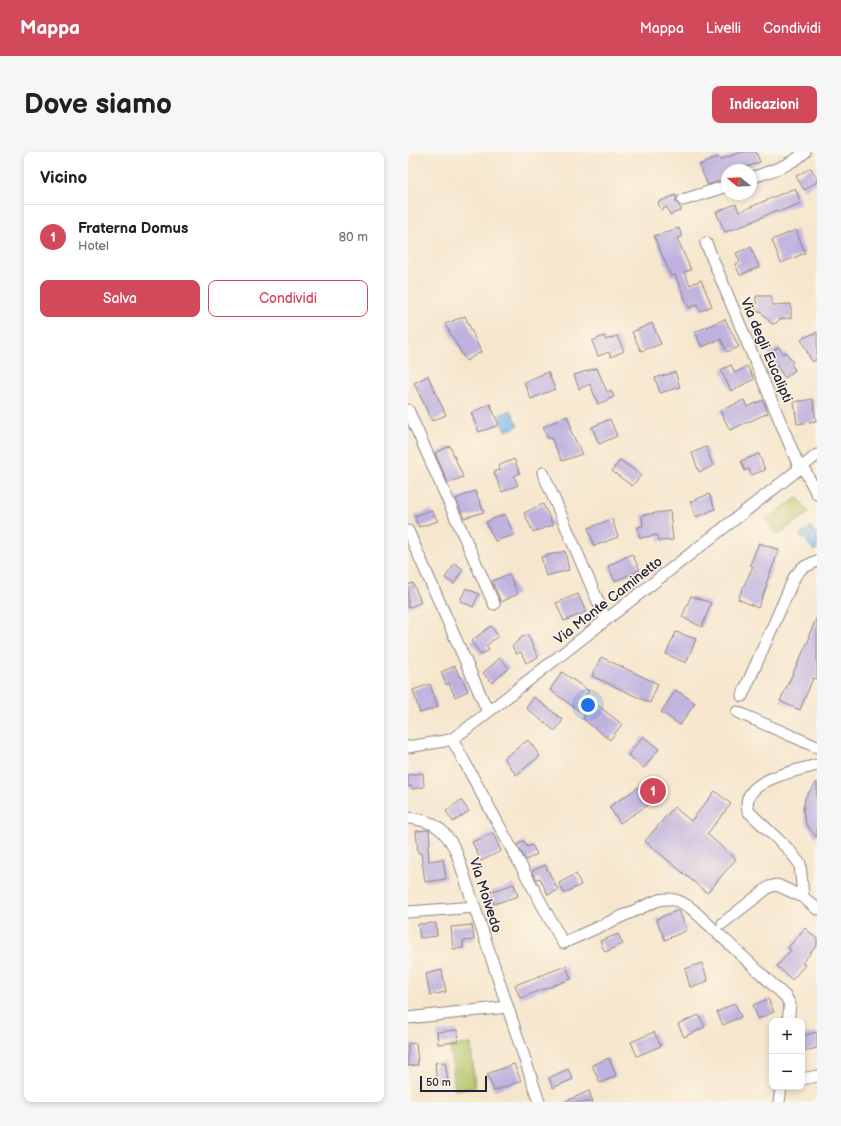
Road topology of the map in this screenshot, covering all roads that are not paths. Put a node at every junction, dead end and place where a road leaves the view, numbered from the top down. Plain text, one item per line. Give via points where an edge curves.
1 (804, 152) edge
2 (757, 176) edge
3 (721, 188) edge
4 (683, 200) dead end
5 (706, 243) dead end
6 (408, 410) edge
7 (817, 455) edge
8 (801, 468) junction
9 (543, 473) dead end
10 (813, 477) edge
11 (817, 494) edge
12 (408, 531) edge
13 (817, 561) edge
14 (494, 604) dead end
15 (606, 620) junction
16 (742, 696) dead end
17 (488, 712) junction
18 (737, 712) dead end
19 (452, 739) junction
20 (408, 746) edge
21 (817, 747) edge
22 (817, 765) edge
23 (408, 818) edge
24 (803, 897) junction
25 (474, 907) junction
26 (817, 909) edge
27 (408, 912) edge
28 (723, 923) dead end
29 (507, 1007) junction
30 (408, 1018) edge
31 (788, 1018) edge
32 (817, 1076) edge
33 (805, 1078) edge
34 (781, 1090) edge
35 (539, 1102) edge
36 (779, 1102) edge

1 - 2 street via 781,167
3 - 4 street
5 - 8 street, Via degli Eucalipti
6 - 14 street
7 - 8 street, Via Monte Caminetto
8 - 10 street, Via degli Eucalipti
8 - 15 street, Via Monte Caminetto
9 - 15 street
10 - 11 street, Via degli Eucalipti
12 - 17 street
13 - 16 street via 802,568 796,576
15 - 17 street, Via Monte Caminetto
17 - 19 street, Via Monte Caminetto
18 - 21 street
19 - 20 street, Via Monte Caminetto
19 - 31 street via 563,943 656,901 665,898 675,899 692,909 786,997 790,1005
22 - 24 street via 766,780 752,791 746,804 748,811 800,864
23 - 25 street, Via Molvedo via 426,821 446,834 456,851
24 - 26 street
24 - 28 street via 776,885 769,886
25 - 27 street
25 - 29 street, Via Molvedo
29 - 30 street
29 - 35 street, Via Molvedo
32 - 33 street
34 - 36 street

